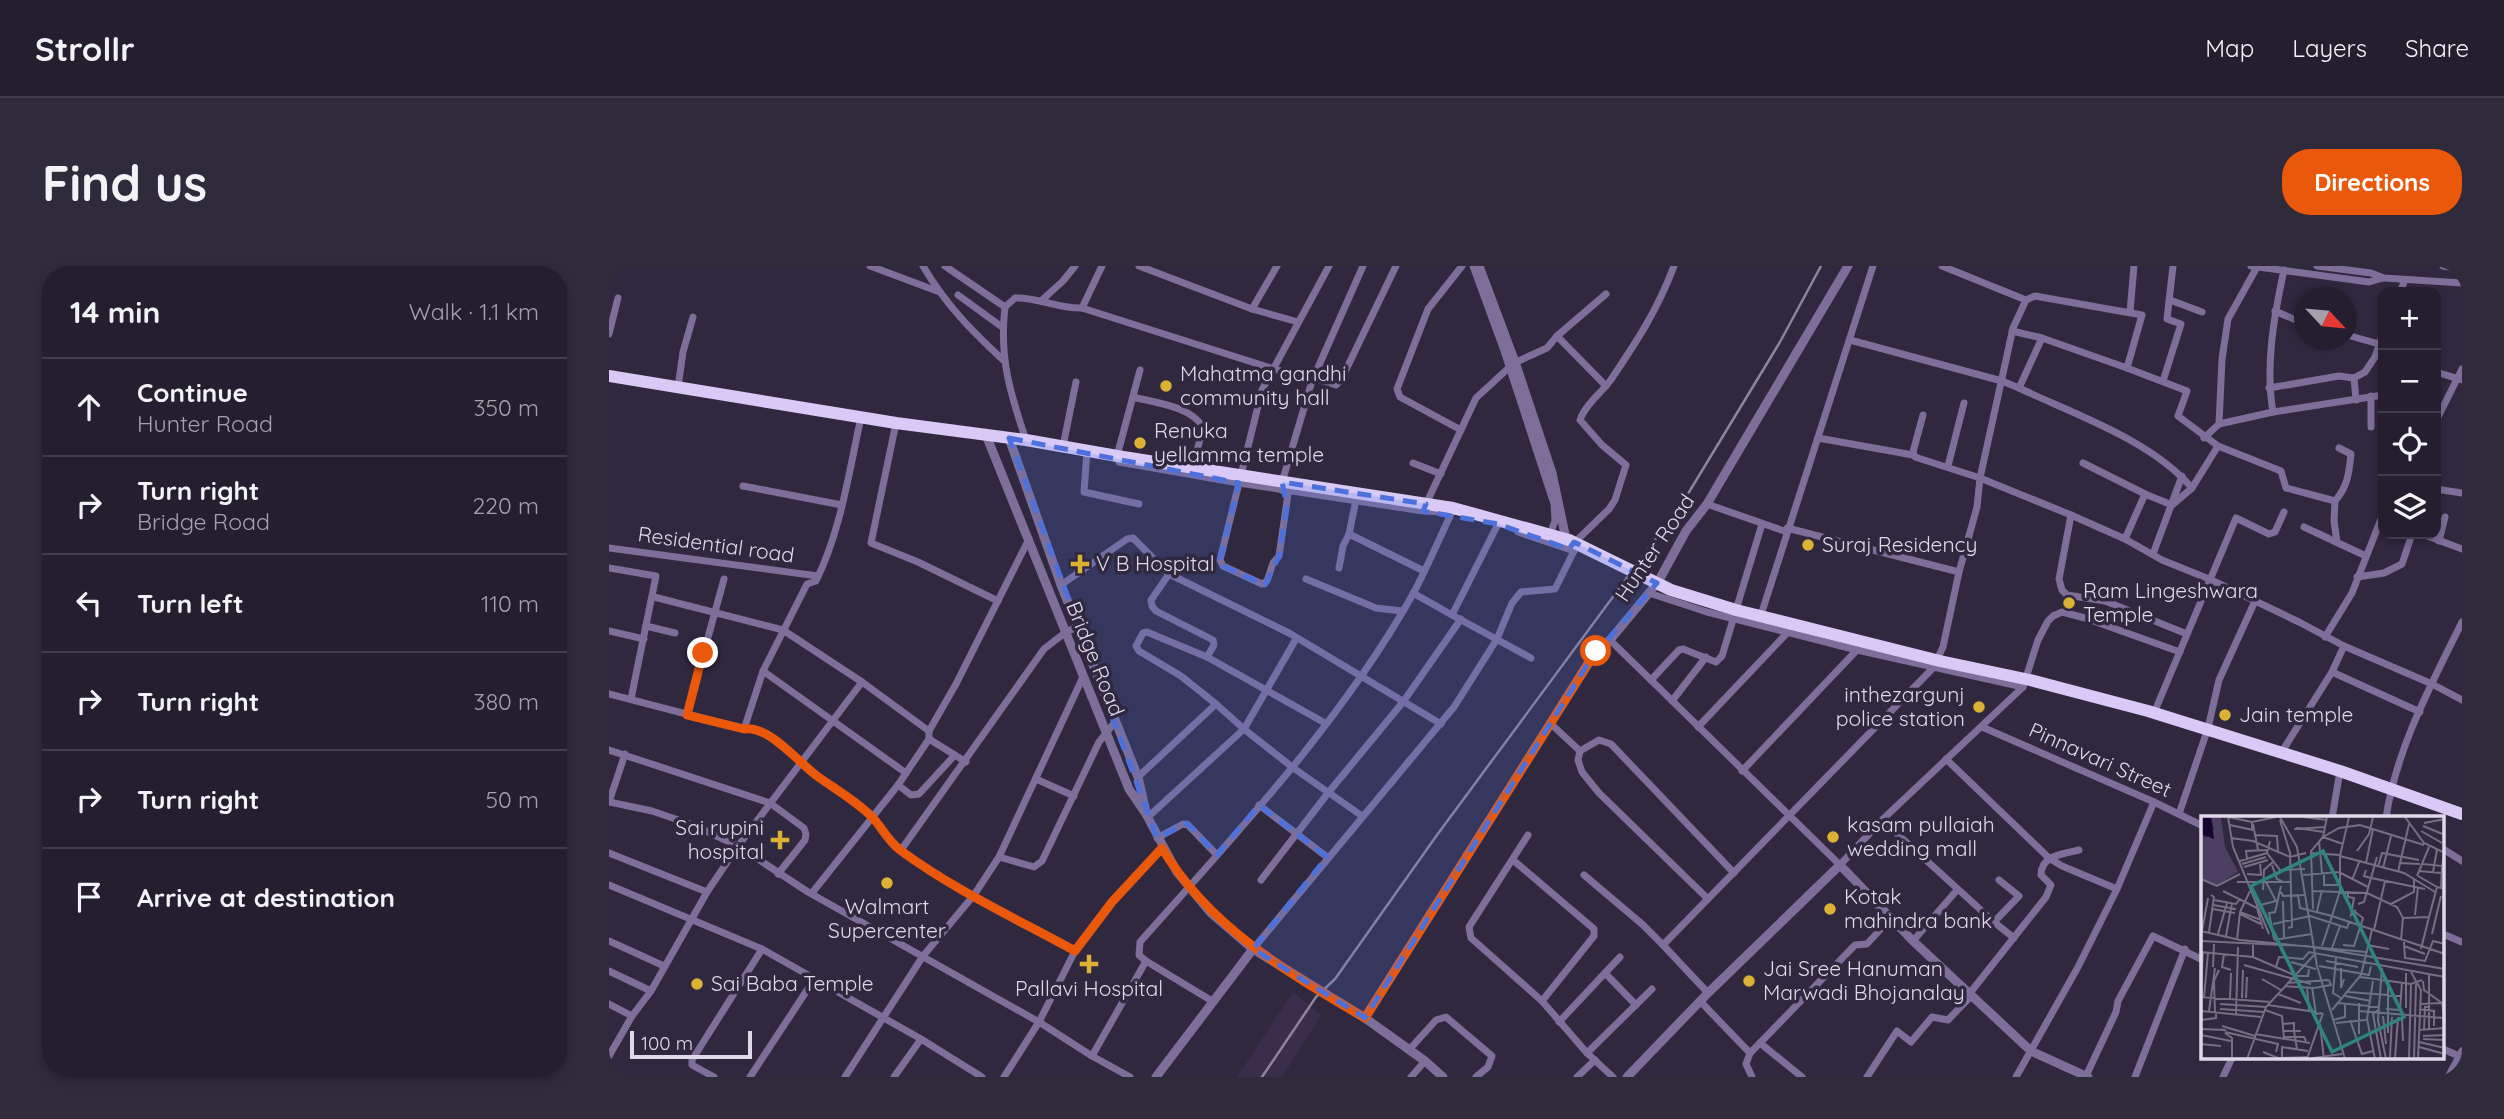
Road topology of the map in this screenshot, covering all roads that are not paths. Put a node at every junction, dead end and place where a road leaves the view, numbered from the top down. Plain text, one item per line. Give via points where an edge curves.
1 (870, 266) edge
2 (923, 266) edge
3 (945, 266) edge
4 (1075, 266) edge
5 (1102, 266) edge
6 (1139, 266) edge
7 (1277, 266) edge
8 (1329, 266) edge
9 (1363, 266) edge
10 (1396, 266) edge
11 (1462, 266) edge
12 (1475, 266) edge
13 (1675, 266) edge
14 (1848, 266) edge
15 (1873, 266) edge
16 (1942, 266) edge
17 (2134, 266) edge
18 (2173, 266) edge
19 (2251, 266) edge
20 (2317, 266) edge
21 (2443, 266) edge
22 (2257, 267) edge
23 (2462, 269) edge
24 (2284, 270) junction
25 (2384, 278) junction
26 (2405, 280) junction
27 (2462, 283) edge
28 (2402, 287) edge
29 (937, 291) junction
30 (1606, 294) dead end
31 (958, 295) dead end
32 (618, 298) dead end
33 (2027, 300) junction
34 (2169, 300) junction
35 (1041, 301) junction
36 (1005, 307) junction
37 (1082, 308) junction
38 (1252, 309) junction
39 (2275, 311) junction
40 (2202, 312) dead end
41 (2130, 313) junction
42 (693, 317) dead end
43 (2294, 319) edge
44 (1298, 323) junction
45 (1002, 327) junction
46 (2012, 331) junction
47 (609, 334) edge
48 (1557, 336) junction
49 (2042, 338) junction
50 (2357, 338) edge
51 (1850, 340) junction
52 (2378, 344) edge
53 (1003, 359) junction
54 (2378, 359) edge
55 (2127, 368) junction
56 (1273, 369) junction
57 (1508, 369) junction
58 (2462, 369) edge
59 (1140, 370) dead end
60 (2441, 373) edge
61 (609, 376) edge
62 (2354, 378) junction
63 (1313, 379) junction
64 (2461, 379) edge
65 (2163, 381) junction
66 (1076, 382) dead end
67 (2002, 382) junction
68 (1606, 386) junction
69 (678, 387) junction
70 (2019, 388) junction
71 (2269, 388) junction
72 (2378, 395) edge
73 (2371, 396) junction
74 (1133, 397) junction
75 (2356, 400) junction
76 (1964, 403) dead end
77 (2273, 412) junction
78 (2441, 413) edge
79 (1923, 415) dead end
80 (861, 416) junction
81 (896, 423) junction
82 (2219, 424) junction
83 (2371, 427) dead end
84 (1461, 430) junction
85 (986, 435) junction
86 (1009, 438) junction
87 (1818, 438) junction
88 (2204, 438) junction
89 (1026, 440) junction
90 (1063, 446) junction
91 (2218, 446) junction
92 (2339, 448) dead end
93 (1087, 451) junction
94 (1103, 454) junction
95 (1913, 456) junction
96 (1120, 457) junction
97 (1413, 463) dead end
98 (2083, 463) dead end
99 (1948, 466) junction
100 (1441, 474) junction
101 (1191, 475) junction
102 (2182, 476) junction
103 (1980, 478) junction
104 (1239, 483) junction
105 (743, 486) dead end
106 (2193, 488) junction
107 (1280, 489) junction
108 (2441, 490) edge
109 (2462, 493) edge
110 (2145, 494) junction
111 (1356, 500) junction
112 (2335, 501) junction
113 (1139, 504) dead end
114 (1707, 504) junction
115 (842, 505) junction
116 (2172, 505) junction
117 (1423, 511) junction
118 (1452, 512) junction
119 (2284, 512) dead end
120 (2071, 515) junction
121 (2445, 517) dead end
122 (1498, 524) junction
123 (1762, 524) junction
124 (2378, 526) edge
125 (2304, 527) dead end
126 (1787, 530) junction
127 (1349, 534) junction
128 (1029, 539) junction
129 (1566, 539) junction
130 (2410, 539) edge
131 (2434, 539) edge
132 (2125, 540) junction
133 (2439, 541) junction
134 (1547, 542) junction
135 (2337, 542) junction
136 (609, 548) edge
137 (2462, 549) edge
138 (1574, 551) junction
139 (2153, 554) junction
140 (2366, 555) junction
141 (609, 568) edge
142 (1339, 568) dead end
143 (1424, 571) junction
144 (1959, 572) junction
145 (1169, 574) junction
146 (818, 576) junction
147 (2357, 577) junction
148 (724, 579) dead end
149 (1306, 579) dead end
150 (2209, 579) junction
151 (1061, 585) junction
152 (1413, 593) junction
153 (1649, 593) junction
154 (654, 597) junction
155 (998, 601) junction
156 (2255, 601) junction
157 (715, 611) junction
158 (1402, 611) junction
159 (1452, 615) junction
160 (1733, 618) junction
161 (1461, 619) junction
162 (2462, 622) edge
163 (1758, 624) junction
164 (646, 626) junction
165 (1077, 627) junction
166 (783, 630) junction
167 (609, 631) edge
168 (1789, 631) junction
169 (1066, 632) junction
170 (675, 633) dead end
171 (2187, 634) junction
172 (2325, 637) junction
173 (644, 639) junction
174 (1296, 639) junction
175 (1497, 639) junction
176 (1610, 640) junction
177 (2344, 646) junction
178 (1857, 650) junction
179 (2180, 652) junction
180 (1207, 657) junction
181 (1706, 657) junction
182 (1531, 658) dead end
183 (1933, 668) junction
184 (763, 671) junction
185 (2332, 671) junction
186 (1360, 676) junction
187 (1083, 677) junction
188 (1651, 680) junction
189 (862, 682) junction
190 (2432, 684) junction
191 (2023, 687) junction
192 (1267, 692) junction
193 (609, 695) edge
194 (631, 699) junction
195 (2462, 700) edge
196 (1672, 701) junction
197 (1403, 702) junction
198 (1216, 704) junction
199 (2151, 712) junction
200 (2420, 712) junction
201 (687, 715) junction
202 (834, 721) junction
203 (1115, 722) junction
204 (1325, 723) junction
205 (1550, 723) junction
206 (1441, 724) junction
207 (1698, 727) junction
208 (1982, 727) junction
209 (744, 729) junction
210 (1244, 729) junction
211 (2208, 729) junction
212 (1105, 732) junction
213 (929, 735) junction
214 (609, 750) edge
215 (1580, 751) junction
216 (2281, 753) junction
217 (625, 754) junction
218 (954, 756) junction
219 (1946, 759) junction
220 (966, 762) junction
221 (800, 764) junction
222 (1291, 767) junction
223 (1742, 771) junction
224 (2340, 771) junction
225 (906, 773) junction
226 (1138, 777) junction
227 (1035, 779) junction
228 (898, 785) junction
229 (2390, 788) junction
230 (1328, 793) junction
231 (1075, 796) junction
232 (609, 802) edge
233 (2154, 802) junction
234 (770, 803) junction
235 (1259, 805) junction
236 (1788, 814) junction
237 (2179, 814) junction
238 (2462, 814) edge
239 (1147, 816) junction
240 (1362, 816) junction
241 (2334, 816) edge
242 (2386, 816) edge
243 (872, 817) junction
244 (1882, 820) junction
245 (2201, 825) edge
246 (1296, 834) junction
247 (1528, 835) dead end
248 (1157, 838) junction
249 (738, 846) junction
250 (1162, 848) junction
251 (901, 850) junction
252 (2079, 850) dead end
253 (2445, 850) edge
254 (609, 853) edge
255 (1217, 855) junction
256 (999, 857) junction
257 (1327, 857) junction
258 (2049, 858) junction
259 (1513, 860) junction
260 (2462, 861) edge
261 (1840, 865) junction
262 (1734, 873) junction
263 (778, 874) junction
264 (1584, 875) dead end
265 (1261, 880) dead end
266 (1999, 880) dead end
267 (609, 885) edge
268 (1189, 887) junction
269 (2117, 889) junction
270 (1957, 890) junction
271 (707, 892) junction
272 (812, 893) junction
273 (974, 895) junction
274 (1707, 898) junction
275 (1891, 918) junction
276 (691, 919) junction
277 (1994, 922) junction
278 (2445, 935) edge
279 (2014, 938) junction
280 (609, 941) edge
281 (1913, 941) junction
282 (2462, 942) edge
283 (1663, 945) junction
284 (1253, 948) junction
285 (762, 949) junction
286 (2185, 949) junction
287 (1075, 951) junction
288 (923, 956) junction
289 (1621, 957) dead end
290 (2201, 959) edge
291 (1146, 961) junction
292 (664, 966) junction
293 (609, 971) edge
294 (1605, 973) junction
295 (815, 978) junction
296 (1652, 989) dead end
297 (651, 991) junction
298 (1708, 993) junction
299 (1971, 994) junction
300 (1212, 1001) junction
301 (1542, 1001) junction
302 (1700, 1001) junction
303 (609, 1004) edge
304 (1636, 1005) junction
305 (632, 1016) junction
306 (882, 1017) junction
307 (1365, 1018) junction
308 (1039, 1022) junction
309 (1559, 1022) junction
310 (921, 1039) junction
311 (1760, 1043) junction
312 (1409, 1050) junction
313 (2031, 1051) junction
314 (610, 1052) edge
315 (1587, 1053) junction
316 (1750, 1053) junction
317 (2461, 1055) edge
318 (1091, 1056) junction
319 (1595, 1060) junction
320 (2231, 1060) edge
321 (1425, 1061) junction
322 (2087, 1076) edge
323 (714, 1077) edge
324 (750, 1077) edge
325 (845, 1077) edge
326 (894, 1077) edge
327 (982, 1077) edge
328 (1005, 1077) edge
329 (1130, 1077) edge
330 (1156, 1077) edge
331 (1411, 1077) edge
332 (1443, 1077) edge
333 (1476, 1077) edge
334 (1577, 1077) edge
335 (1613, 1077) edge
336 (1627, 1077) edge
337 (1752, 1077) edge
338 (1802, 1077) edge
339 (1867, 1077) edge
340 (2015, 1077) edge
341 (2136, 1077) edge
342 (2223, 1077) edge
343 (2448, 1077) edge

1 - 29 street
2 - 29 street
3 - 36 street
4 - 35 street
5 - 37 street
6 - 38 street
7 - 38 street
8 - 44 street
9 - 63 street
10 - 63 street via 1341,380 1336,385
11 - 84 street via 1427,309 1397,389 1400,397
12 - 57 street
12 - 129 street via 1515,362 1552,473
13 - 68 street via 1656,310
14 - 114 street, Hunter Road
15 - 51 street
16 - 33 street
17 - 41 street
18 - 34 street
19 - 22 street
20 - 25 street
21 - 23 street
22 - 24 street
22 - 82 street via 2228,319
24 - 25 street via 2369,282
24 - 39 street
25 - 26 street
26 - 27 street
26 - 28 street
29 - 53 street via 961,321
30 - 48 street
31 - 45 street
32 - 47 street
33 - 41 street via 2035,296
33 - 46 street
34 - 40 street
34 - 65 street via 2167,319 2181,324
35 - 36 street via 1014,298
35 - 37 street
36 - 45 street
37 - 56 street
38 - 44 street
39 - 43 street
39 - 71 street
41 - 55 street via 2142,316
42 - 69 street
44 - 56 street
45 - 53 street
46 - 49 street
46 - 67 street
48 - 57 street via 1547,348
48 - 68 street
49 - 55 street
49 - 70 street
50 - 52 street
51 - 67 street
51 - 87 street
53 - 89 street
54 - 62 street
55 - 65 street
56 - 63 street
56 - 104 street via 1262,390
57 - 84 street via 1476,398
57 - 134 street via 1556,511
58 - 64 street
59 - 74 street
60 - 64 street
61 - 69 highway
62 - 71 street via 2339,376
62 - 75 street
63 - 107 street
64 - 78 street
65 - 88 street via 2187,391 2178,416
66 - 90 street
67 - 70 street
67 - 103 street
68 - 138 street via 1580,420 1626,465 1609,509 1577,538 1571,546
69 - 80 highway
70 - 102 street via 2128,439
71 - 77 street
72 - 73 street
73 - 75 street
73 - 83 street
74 - 96 street
74 - 101 street via 1197,418 1203,427
75 - 77 street
76 - 99 street
77 - 82 street
79 - 95 street
80 - 81 highway
80 - 115 street
81 - 85 highway
81 - 155 street via 870,543
82 - 88 street
84 - 100 street
85 - 86 highway
85 - 128 street, Bridge Road
86 - 89 highway
86 - 151 street, Bridge Road
87 - 95 street
87 - 126 street
88 - 91 street
89 - 90 highway
90 - 93 highway
91 - 106 street
91 - 112 street via 2281,471 2286,488
92 - 112 street via 2351,454 2349,479
93 - 94 highway
93 - 113 street via 1084,492
94 - 96 highway
94 - 101 street via 1117,462
95 - 99 street
96 - 129 highway via 1453,508
97 - 100 street
98 - 110 street
99 - 103 street
100 - 117 street
101 - 104 street
102 - 106 street
102 - 116 street
103 - 120 street
103 - 144 street
104 - 107 street
104 - 107 street via 1220,560 1223,566 1262,584 1279,556 1288,494
105 - 115 street
106 - 116 street
107 - 111 street
108 - 109 street
110 - 116 street
110 - 132 street
111 - 117 street
111 - 127 street
112 - 135 street
114 - 123 street
114 - 153 street, Hunter Road
115 - 146 street
116 - 139 street
117 - 118 street
118 - 122 street
118 - 143 street
119 - 150 street via 2269,534 2237,518
120 - 132 street
120 - 171 street via 2061,590 2105,601
121 - 133 street
122 - 134 street
122 - 159 street
123 - 126 street
123 - 160 street
124 - 140 street
125 - 135 street
126 - 144 street
126 - 163 street
127 - 142 street
127 - 143 street
128 - 155 street
128 - 169 street, Bridge Road
129 - 199 highway via 1671,590 1735,610
130 - 147 street via 2402,564 2384,573
131 - 133 street
132 - 139 street
133 - 137 street
134 - 138 street
135 - 140 street
136 - 146 street, Residential road
138 - 175 street via 1555,589 1521,593 1514,600
139 - 150 street
140 - 147 street
141 - 154 street via 656,576
143 - 152 street
144 - 183 street via 1943,647
145 - 151 street via 1133,538
145 - 174 street
145 - 180 street via 1151,600 1152,606 1213,640
146 - 166 street via 807,584
147 - 172 street
148 - 157 street
149 - 158 street via 1376,608
150 - 156 street
150 - 171 street
151 - 165 street, Bridge Road
152 - 158 street
152 - 159 street
153 - 160 street
153 - 176 street, Hunter Road
154 - 157 street
154 - 164 street
155 - 213 street
156 - 172 street
156 - 211 street via 2219,680
157 - 166 street
157 - 201 street
158 - 186 street
159 - 161 street
160 - 163 street
160 - 181 street via 1722,656 1716,662
161 - 175 street
161 - 197 street
162 - 190 street
163 - 168 street
164 - 170 street
164 - 173 street
165 - 169 street
165 - 203 street, Bridge Road
166 - 184 street
166 - 189 street
167 - 173 street
168 - 178 street
168 - 207 street
169 - 187 street, Bridge Road
169 - 220 street via 1044,649
171 - 179 street
172 - 177 street
173 - 194 street
174 - 186 street
174 - 192 street
175 - 182 street
175 - 206 street
176 - 188 street
176 - 205 street, Hunter Road via 1596,651
177 - 185 street
177 - 190 street
178 - 183 street
178 - 223 street
179 - 191 street via 2062,612 2048,621 2038,640
179 - 199 street
180 - 192 street
180 - 198 street via 1147,632 1136,646
181 - 188 street via 1679,650
181 - 196 street
183 - 191 street
183 - 236 street
184 - 202 street
184 - 209 street
185 - 200 street
185 - 216 street
186 - 197 street
186 - 204 street
187 - 212 street, Bridge Road
187 - 227 street
188 - 196 street
189 - 202 street
189 - 213 street
190 - 195 street
190 - 200 street
191 - 208 street
192 - 204 street
192 - 210 street
193 - 194 street
194 - 201 street
196 - 207 street
197 - 206 street
197 - 230 street
198 - 210 street
198 - 226 street
199 - 211 highway
200 - 229 street
201 - 209 street
202 - 221 street
202 - 225 street
203 - 212 street
203 - 226 street, Bridge Road
204 - 222 street
205 - 215 street
205 - 307 street, Hunter Road
206 - 240 street
207 - 223 street
208 - 219 street
208 - 233 street, Pinnavari Street
209 - 221 street via 754,728 775,739
210 - 222 street
210 - 239 street
211 - 216 highway
211 - 237 street
212 - 231 street
212 - 239 street, Bridge Road via 1129,789
213 - 218 street
213 - 225 street
214 - 217 street
215 - 262 street via 1599,740 1611,744
215 - 274 street via 1582,772 1599,793
216 - 224 highway
217 - 232 street
217 - 234 street
218 - 220 street
218 - 228 street via 919,794
219 - 244 street
219 - 258 street
220 - 251 street
221 - 234 street
221 - 243 street
222 - 230 street
222 - 235 street
223 - 236 street
224 - 229 highway
224 - 241 street
225 - 228 street
226 - 239 street, Bridge Road
227 - 231 street
227 - 256 street
228 - 243 street
229 - 238 highway
229 - 242 street
230 - 240 street
230 - 246 street
231 - 256 street via 1039,865
232 - 249 street via 673,818
233 - 237 street, Pinnavari Street
233 - 269 street
234 - 249 street
234 - 263 street via 806,834
235 - 246 street
235 - 255 street
236 - 261 street
236 - 262 street
237 - 245 street, Pinnavari Street
239 - 248 street, Bridge Road
240 - 257 street
243 - 251 street
243 - 272 street
244 - 261 street
244 - 270 street
246 - 257 street
246 - 265 street
247 - 259 street
248 - 250 street, Bridge Road
248 - 255 street via 1188,825
249 - 263 street
249 - 271 street
250 - 268 street, Bridge Road
250 - 287 street
251 - 273 street
252 - 258 street
253 - 260 street
254 - 271 street
255 - 268 street
256 - 273 street
257 - 284 street
258 - 269 street
258 - 279 street via 2041,875 2050,888
259 - 301 street via 1469,927 1469,934
259 - 301 street via 1594,929 1594,936
261 - 275 street
261 - 298 street
262 - 274 street
263 - 272 street
264 - 283 street
266 - 277 street via 2019,896
267 - 276 street
268 - 284 street, Bridge Road via 1210,912
268 - 291 street via 1140,942 1139,955
269 - 313 street
270 - 277 street
270 - 281 street
271 - 276 street
272 - 288 street
273 - 287 street
273 - 288 street
274 - 283 street
275 - 281 street
275 - 311 street via 1867,944 1855,945
276 - 285 street
276 - 292 street
277 - 279 street
278 - 282 street
279 - 299 street
280 - 292 street
281 - 299 street
283 - 298 street
284 - 300 street
284 - 307 street, Bridge Road
285 - 295 street
285 - 323 street via 692,1060 692,1065
286 - 290 street
286 - 322 street via 2153,936 2118,1001
286 - 341 street
287 - 308 street
288 - 306 street
288 - 308 street
289 - 294 street
291 - 300 street
291 - 318 street
292 - 297 street
293 - 297 street
294 - 304 street
294 - 309 street
295 - 306 street
295 - 324 street
296 - 304 street
297 - 305 street
298 - 302 street
299 - 313 street
299 - 339 street via 1948,1020 1933,1017 1911,1041 1897,1031
300 - 330 street
301 - 309 street
302 - 316 street
302 - 336 street
303 - 305 street
304 - 315 street
305 - 314 street
306 - 310 street
306 - 325 street
307 - 312 street, Bridge Road
308 - 318 street
308 - 328 street
309 - 315 street
310 - 326 street
310 - 327 street
311 - 316 street
311 - 338 street
312 - 321 street, Bridge Road
312 - 333 street via 1436,1020 1447,1017 1492,1056
313 - 322 street
313 - 340 street
315 - 319 street
316 - 337 street via 1746,1064
317 - 343 street
318 - 329 street
319 - 334 street
319 - 335 street
320 - 342 street
321 - 331 street
321 - 332 street, Bridge Road

